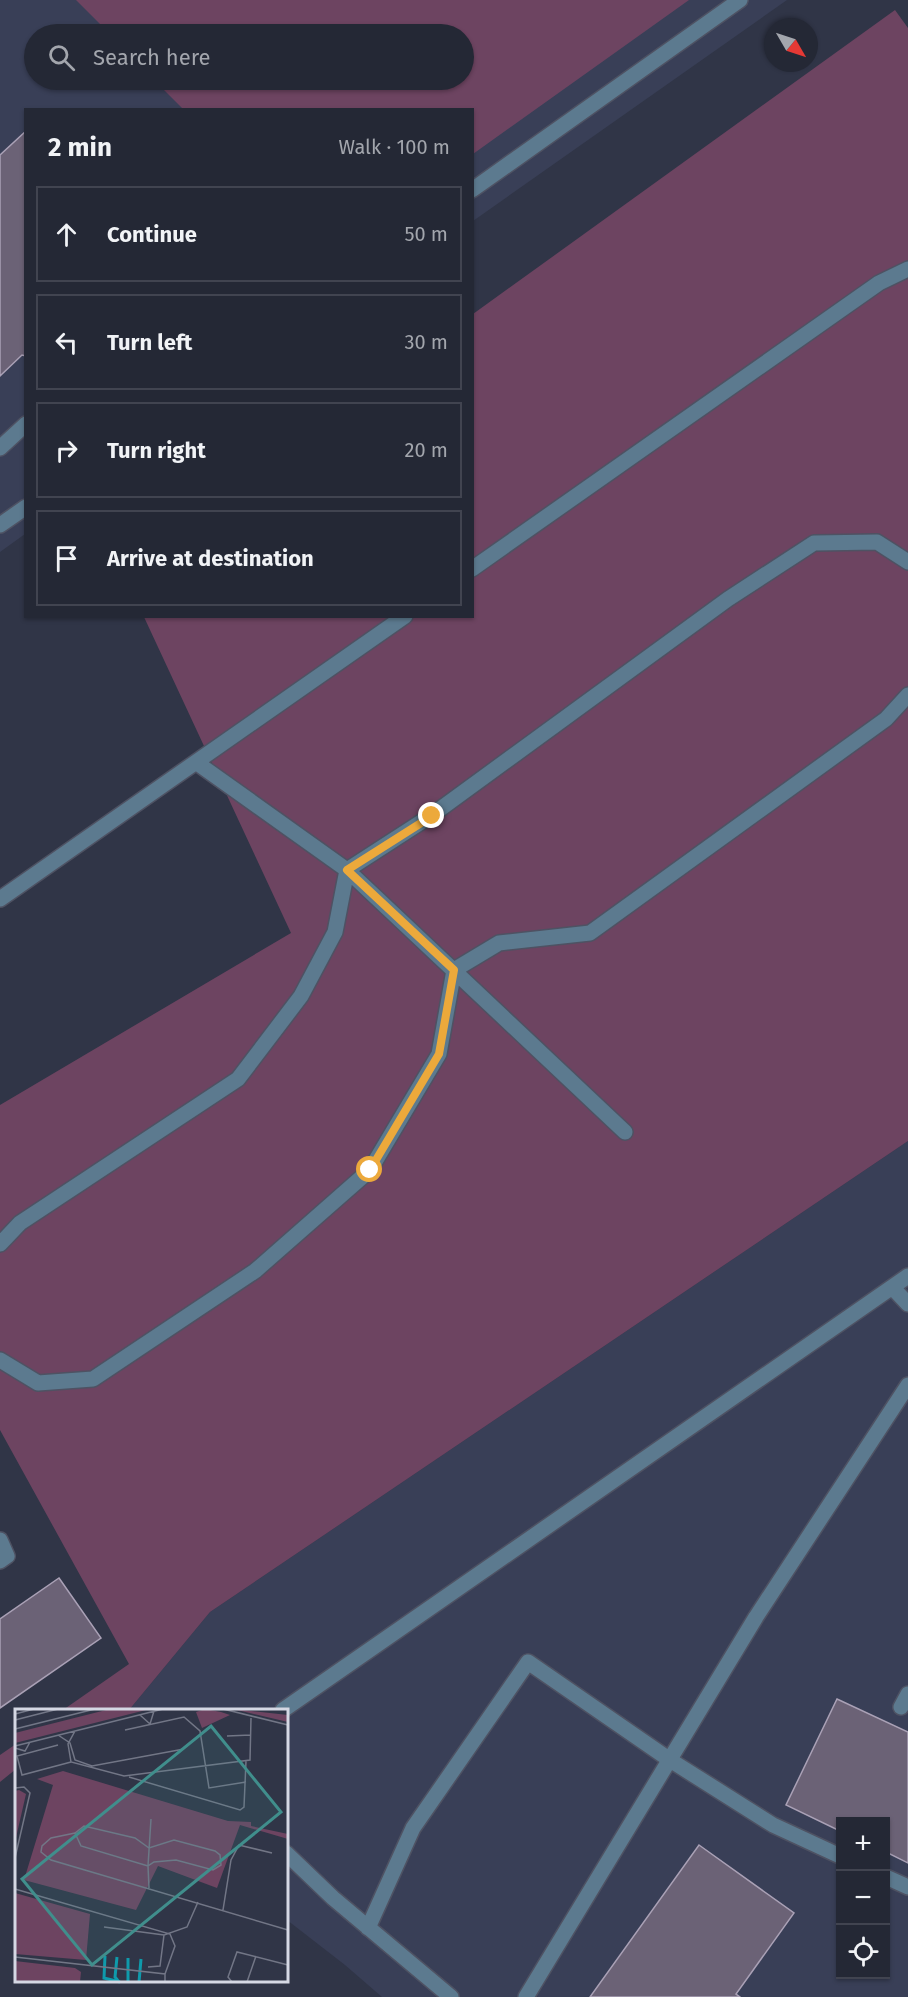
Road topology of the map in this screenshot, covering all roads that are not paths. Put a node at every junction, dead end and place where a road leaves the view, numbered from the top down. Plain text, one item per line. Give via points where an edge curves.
1 (740, 0) edge
2 (474, 188) edge
3 (908, 269) edge
4 (24, 426) edge
5 (0, 448) edge
6 (24, 508) edge
7 (0, 525) edge
8 (908, 562) edge
9 (474, 568) edge
10 (402, 618) edge
11 (908, 695) edge
12 (197, 763) junction
13 (347, 870) junction
14 (0, 899) edge
15 (454, 970) junction
16 (625, 1132) dead end
17 (0, 1244) edge
18 (908, 1276) edge
19 (892, 1287) junction
20 (908, 1304) edge
21 (0, 1360) edge
22 (908, 1385) edge
23 (0, 1540) edge
24 (0, 1561) edge
25 (284, 1709) edge
26 (670, 1760) junction
27 (836, 1854) edge
28 (288, 1855) edge
29 (890, 1879) edge
30 (908, 1887) edge
31 (368, 1928) junction
32 (451, 1997) edge
33 (526, 1997) edge

1 - 2 lane
3 - 9 lane via 879,282
4 - 5 lane
6 - 7 lane
8 - 13 lane via 877,542 814,543 728,599 432,816
10 - 12 lane
11 - 15 lane via 886,719 590,933 499,943
12 - 13 lane
12 - 14 lane
13 - 15 lane
13 - 17 lane via 335,932 301,996 238,1079 20,1223
15 - 16 lane
15 - 21 lane via 439,1054 370,1170 255,1270 93,1379 38,1383
18 - 19 lane
19 - 20 lane
19 - 25 lane
22 - 26 lane via 756,1617
23 - 24 lane via 7,1556
26 - 27 lane via 773,1825
26 - 31 lane via 528,1662 413,1828
26 - 33 lane
28 - 31 lane
29 - 30 lane
31 - 32 lane

